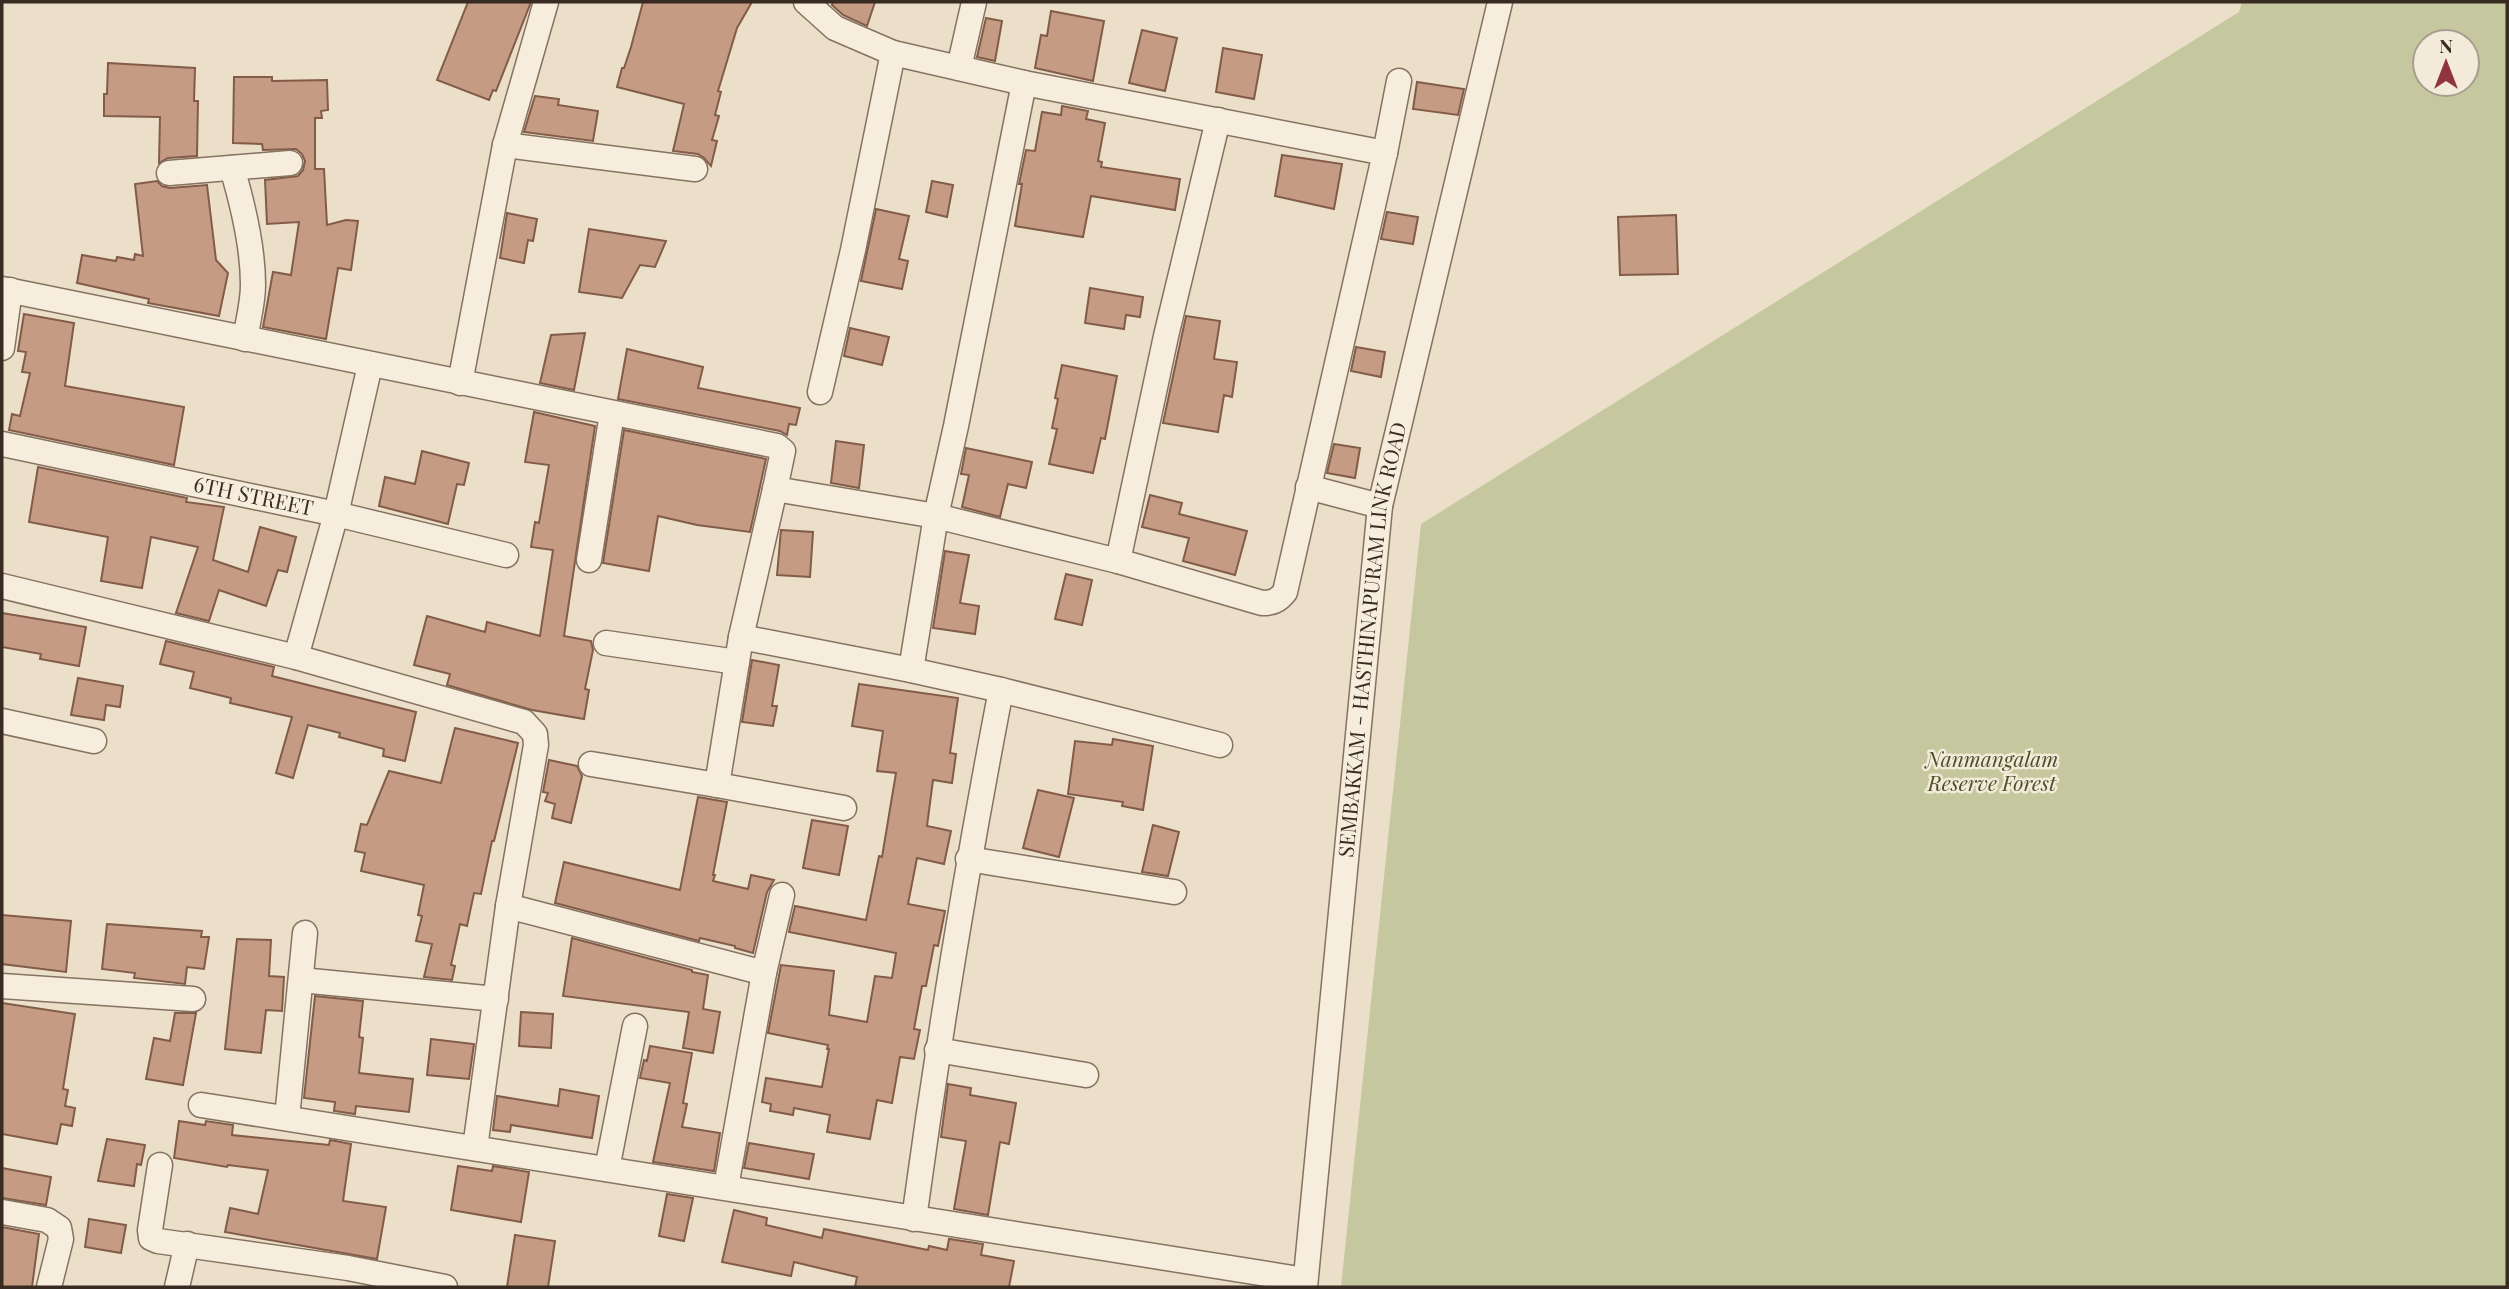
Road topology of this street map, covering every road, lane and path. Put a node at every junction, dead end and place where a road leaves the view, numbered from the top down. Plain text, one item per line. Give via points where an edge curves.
1 (807, 2) edge
2 (974, 2) edge
3 (1500, 2) edge
4 (544, 8) edge
5 (893, 53) junction
6 (959, 68) junction
7 (1399, 81) dead end
8 (1024, 83) junction
9 (1218, 120) junction
10 (505, 145) junction
11 (1385, 153) junction
12 (290, 163) dead end
13 (232, 168) junction
14 (695, 169) dead end
15 (169, 173) dead end
16 (6, 290) edge
17 (246, 339) junction
18 (2, 348) edge
19 (370, 365) junction
20 (460, 383) junction
21 (820, 392) dead end
22 (612, 413) junction
23 (2, 444) edge
24 (1308, 487) junction
25 (775, 489) junction
26 (1380, 506) junction
27 (336, 514) junction
28 (936, 516) junction
29 (506, 555) dead end
30 (590, 560) dead end
31 (1118, 561) junction
32 (2, 586) edge
33 (741, 637) junction
34 (606, 643) dead end
35 (296, 657) junction
36 (737, 662) junction
37 (911, 670) junction
38 (1001, 691) junction
39 (2, 721) edge
40 (94, 741) dead end
41 (1220, 745) dead end
42 (591, 764) dead end
43 (717, 785) junction
44 (844, 808) dead end
45 (968, 859) junction
46 (1174, 892) dead end
47 (782, 895) dead end
48 (508, 906) junction
49 (305, 933) dead end
50 (764, 973) junction
51 (301, 980) junction
52 (2, 986) edge
53 (193, 999) dead end
54 (496, 999) junction
55 (635, 1026) dead end
56 (937, 1051) junction
57 (1086, 1075) dead end
58 (201, 1105) dead end
59 (287, 1118) junction
60 (475, 1149) junction
61 (160, 1165) dead end
62 (607, 1168) junction
63 (726, 1187) junction
64 (2, 1212) edge
65 (914, 1219) junction
66 (187, 1244) junction
67 (406, 1284) edge
68 (1305, 1284) edge
69 (49, 1287) edge
70 (177, 1287) edge
71 (445, 1287) edge

1 - 5 street via 835,28
2 - 6 street
3 - 26 street, SEMBAKKAM - HASTHINAPURAM LINK ROAD
4 - 10 street
5 - 6 street
5 - 21 street
6 - 8 street
7 - 11 street
8 - 9 street
8 - 28 street
9 - 11 street
9 - 31 street
10 - 14 street
10 - 20 street
11 - 24 street
12 - 13 street
13 - 15 street
13 - 17 street via 252,264
16 - 17 street
16 - 18 street
17 - 19 street
19 - 20 street
19 - 27 street
20 - 22 street
22 - 25 street via 777,446 783,451
22 - 30 street
23 - 27 street, 6TH STREET
24 - 26 street
24 - 31 street via 1285,592 1272,603
25 - 28 street
25 - 33 street
26 - 68 street, SEMBAKKAM - HASTHINAPURAM LINK ROAD
27 - 29 street, 6TH STREET
27 - 35 street
28 - 31 street
28 - 37 street
32 - 35 street
33 - 36 street
33 - 37 street
34 - 36 street
35 - 48 street via 524,722 532,729 536,746
36 - 43 street
37 - 38 street
38 - 41 street
38 - 45 street
39 - 40 street
42 - 43 street
43 - 44 street
45 - 46 street
45 - 56 street
47 - 50 street
48 - 50 street
48 - 54 street
49 - 51 street
50 - 63 street
51 - 54 street
51 - 59 street
52 - 53 street
54 - 60 street
55 - 62 street
56 - 57 street
56 - 65 street
58 - 59 street
59 - 60 street
60 - 62 street
61 - 66 street via 151,1238
62 - 63 street
63 - 65 street
64 - 69 street via 47,1220 59,1228 61,1239
65 - 68 street
66 - 67 street via 348,1268
66 - 70 street
67 - 71 street

